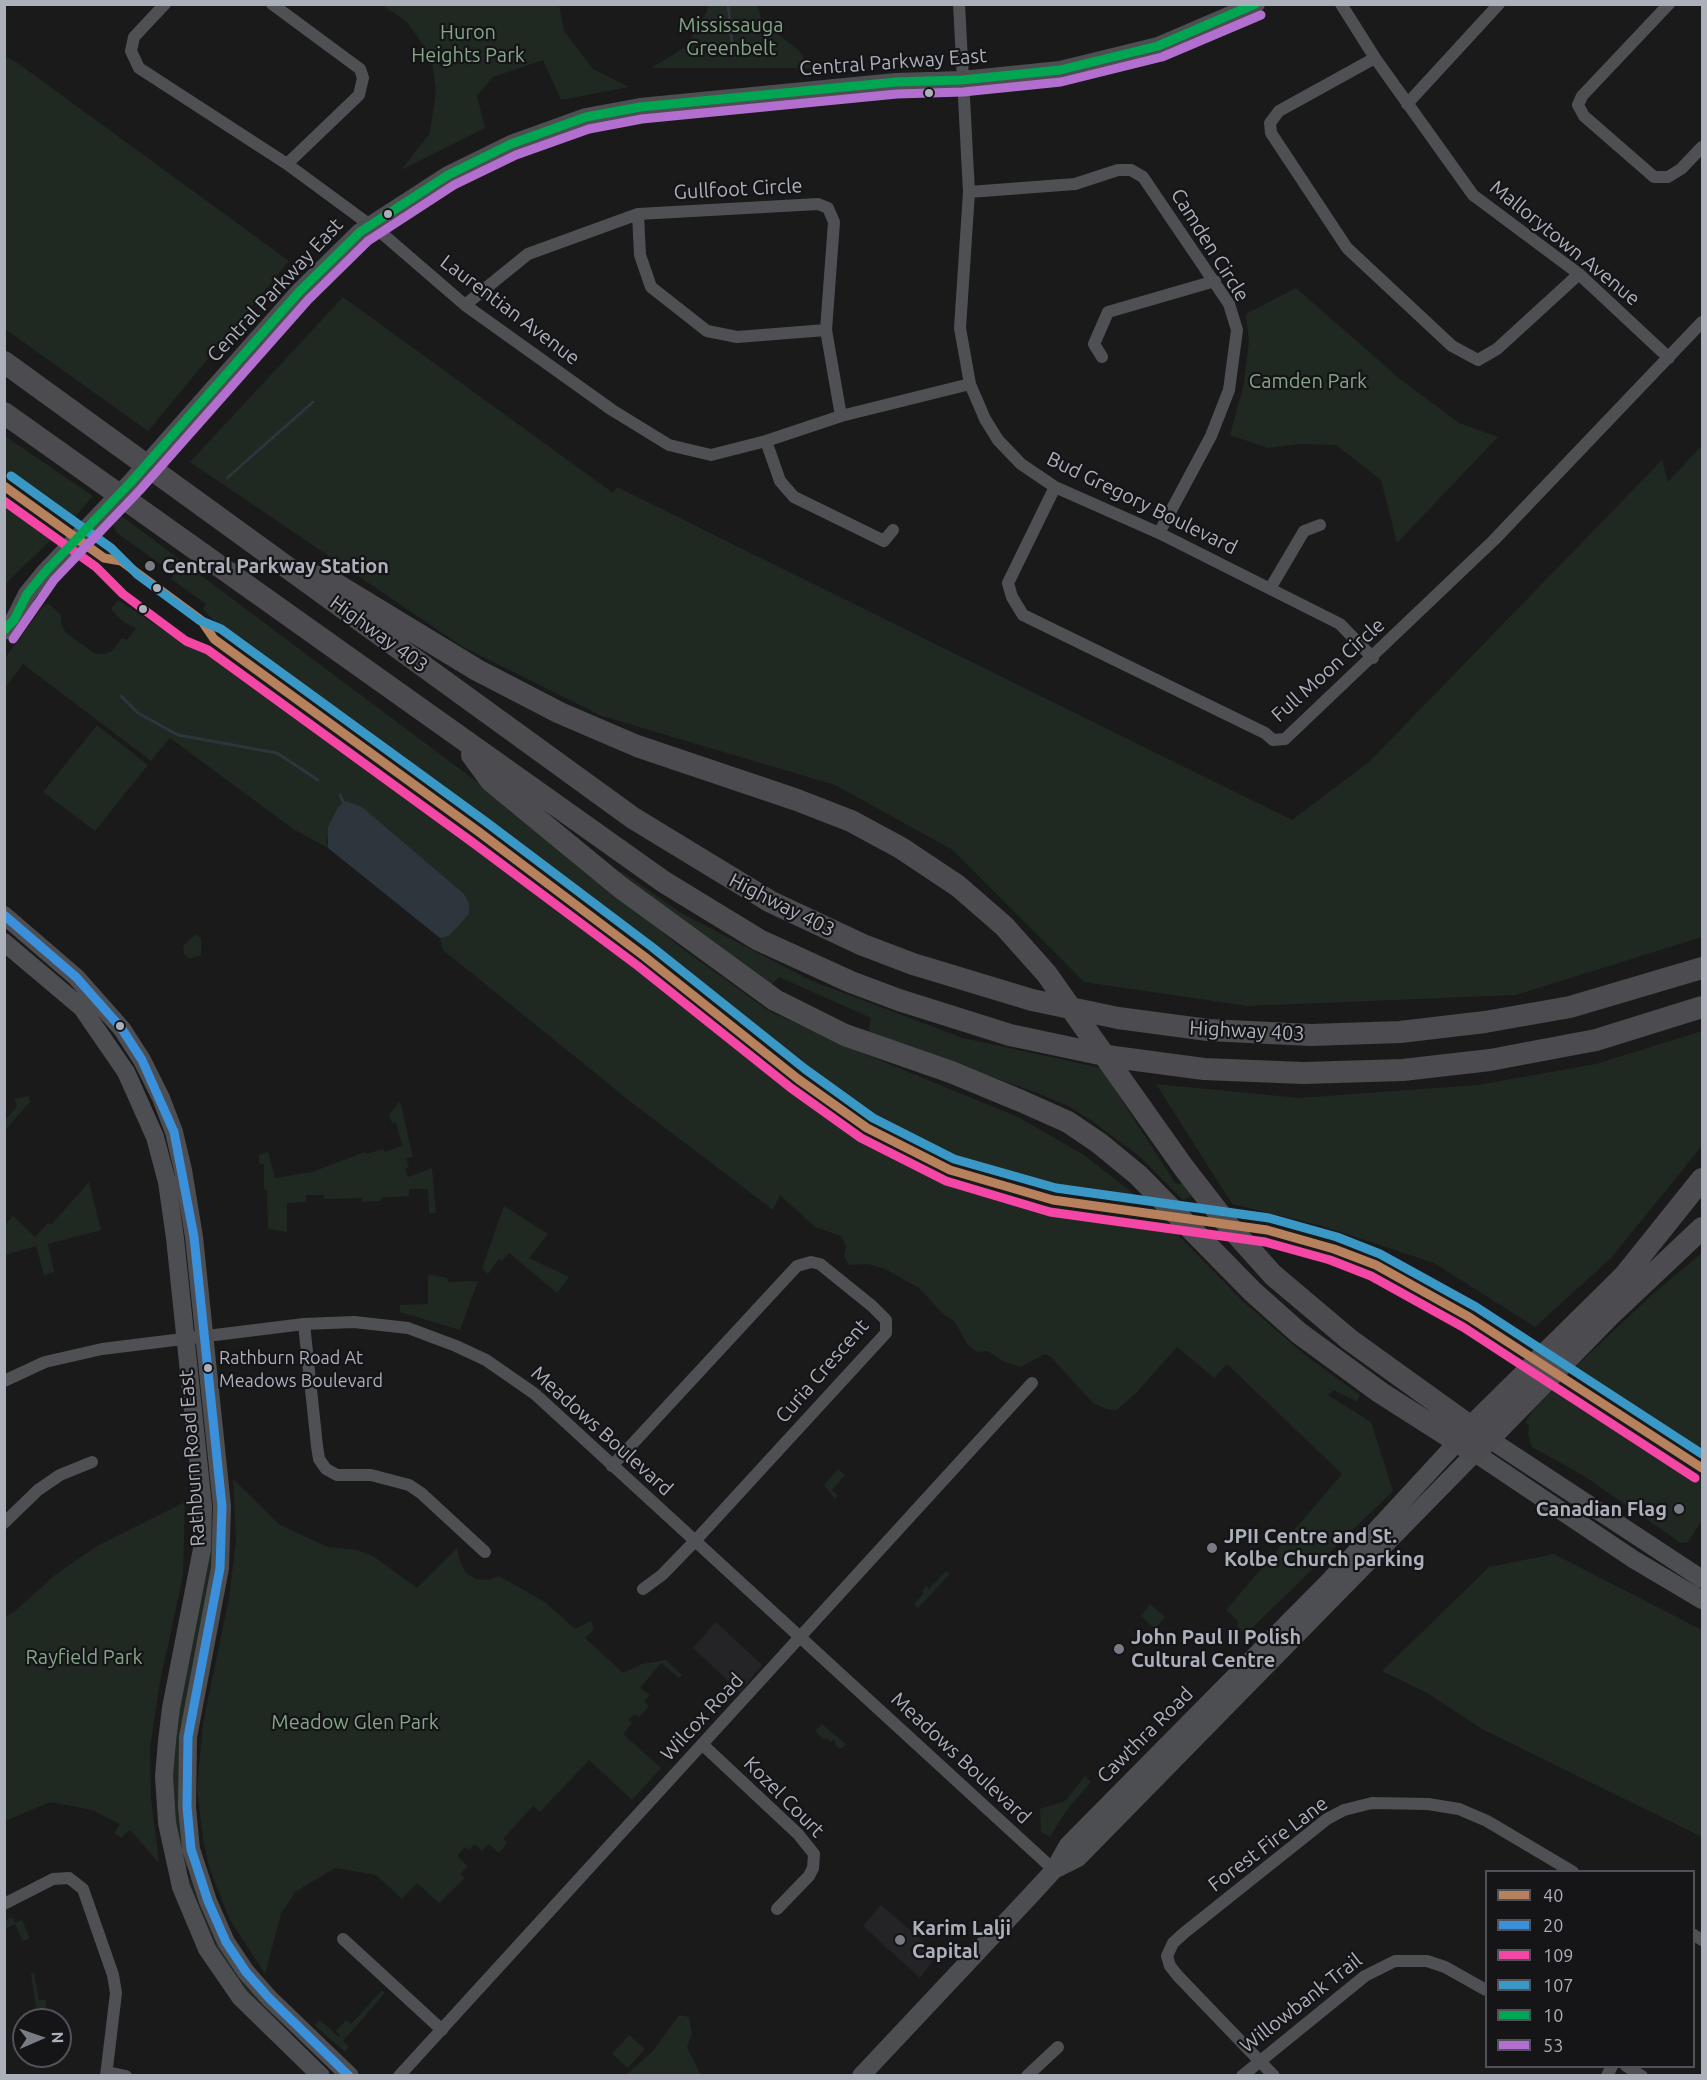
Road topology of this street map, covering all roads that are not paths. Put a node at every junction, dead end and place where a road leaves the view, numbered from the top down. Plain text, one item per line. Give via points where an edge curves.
1 (165, 4) edge
2 (272, 4) edge
3 (959, 4) edge
4 (1256, 4) edge
5 (1341, 4) edge
6 (1499, 4) edge
7 (1669, 4) edge
8 (1375, 58) junction
9 (962, 80) junction
10 (1407, 105) junction
11 (1702, 147) edge
12 (287, 164) junction
13 (969, 192) junction
14 (638, 214) junction
15 (370, 225) junction
16 (1579, 274) junction
17 (1215, 281) junction
18 (465, 306) junction
19 (1702, 322) edge
20 (826, 330) junction
21 (1102, 357) dead end
22 (1669, 358) junction
23 (4, 362) edge
24 (970, 384) junction
25 (4, 413) edge
26 (841, 416) junction
27 (766, 441) junction
28 (1054, 487) junction
29 (1320, 525) dead end
30 (893, 530) dead end
31 (1158, 533) junction
32 (290, 569) junction
33 (1271, 587) junction
34 (27, 594) junction
35 (4, 607) edge
36 (4, 631) edge
37 (1372, 658) junction
38 (457, 736) junction
39 (4, 915) edge
40 (4, 942) edge
41 (1702, 968) edge
42 (1702, 1007) edge
43 (1702, 1179) edge
44 (1702, 1228) edge
45 (304, 1324) junction
46 (205, 1336) junction
47 (184, 1339) junction
48 (1561, 1352) junction
49 (4, 1382) edge
50 (1032, 1383) dead end
51 (1473, 1440) junction
52 (92, 1462) dead end
53 (612, 1466) junction
54 (4, 1522) edge
55 (695, 1541) junction
56 (485, 1552) dead end
57 (1702, 1579) edge
58 (644, 1589) dead end
59 (1702, 1600) edge
60 (800, 1637) junction
61 (703, 1745) junction
62 (1054, 1870) junction
63 (1570, 1870) edge
64 (4, 1904) edge
65 (777, 1908) dead end
66 (343, 1939) dead end
67 (1485, 1989) edge
68 (442, 2030) junction
69 (1058, 2047) dead end
70 (1259, 2060) junction
71 (1628, 2068) edge
72 (106, 2074) edge
73 (126, 2076) edge
74 (321, 2076) edge
75 (350, 2076) edge
76 (399, 2076) edge
77 (861, 2076) edge
78 (1027, 2076) edge
79 (1242, 2076) edge
80 (1274, 2076) edge
81 (1642, 2076) edge

1 - 12 street, Laurentian Avenue via 134,37 131,51 139,68
2 - 12 street via 360,69 363,78 359,95
3 - 9 street, Bud Gregory Boulevard
4 - 9 street, Central Parkway East via 1179,38 1095,63 1036,74
5 - 8 street, Mallorytown Avenue
6 - 10 street
7 - 11 street via 1582,96 1578,105 1584,116 1654,177 1668,177 1681,170
8 - 10 street, Mallorytown Avenue
8 - 16 street via 1279,111 1270,123 1271,133 1347,248 1452,345 1478,360 1497,349
9 - 13 street, Bud Gregory Boulevard
9 - 15 street, Central Parkway East via 896,82 640,106 586,117 511,144 448,175
10 - 16 street, Mallorytown Avenue via 1473,195
12 - 15 street, Laurentian Avenue
13 - 17 street, Camden Circle via 1075,184 1118,170 1131,170 1143,177
13 - 24 street, Bud Gregory Boulevard via 960,328
14 - 18 street, Gullfoot Circle via 528,254
14 - 20 street via 640,255 651,287 707,331 737,336
14 - 20 street, Gullfoot Circle via 818,204 828,208 834,222
15 - 18 street, Laurentian Avenue
15 - 34 street, Central Parkway East via 299,292
16 - 22 street, Mallorytown Avenue
17 - 21 street via 1108,312 1094,344
17 - 31 street, Camden Circle via 1229,304 1237,330 1228,390 1211,436
18 - 27 street, Laurentian Avenue via 612,410 669,445 711,455
19 - 22 street, Full Moon Circle
20 - 26 street, Gullfoot Circle
22 - 37 street, Full Moon Circle via 1494,540
23 - 32 highway, Highway 403
24 - 26 street, Laurentian Avenue
24 - 28 street, Bud Gregory Boulevard via 998,440 1021,464
25 - 38 highway, Highway 403
26 - 27 street, Laurentian Avenue
27 - 30 street via 780,481 794,497 884,541
28 - 31 street, Bud Gregory Boulevard
28 - 37 street, Full Moon Circle via 1008,583 1023,615 1273,740 1285,739 1300,728
29 - 33 street via 1304,531
31 - 33 street, Bud Gregory Boulevard
32 - 41 highway, Highway 403 via 633,818 729,879 863,945 970,983 1139,1021 1259,1034 1354,1034 1440,1028 1539,1013 1638,989
32 - 51 highway via 329,580 477,670 598,730 797,800 866,829 958,886 1019,942 1063,994 1213,1207 1273,1275
33 - 37 street, Bud Gregory Boulevard via 1341,624
34 - 35 street, Central Parkway East
34 - 36 street, Central Parkway East
38 - 42 highway, Highway 403 via 664,882 759,940 899,1000 988,1029 1065,1048 1214,1069 1303,1073 1403,1070 1564,1047
38 - 51 highway via 500,788 645,907 775,1000 845,1035 951,1072 1068,1122 1160,1195 1299,1334 1381,1393
39 - 46 street, Rathburn Road East via 94,994 142,1059 161,1098 183,1170
40 - 47 street, Rathburn Road East via 82,1008 126,1072 144,1108 167,1182
43 - 48 highway
44 - 48 highway
45 - 46 street, Meadows Boulevard
45 - 53 street, Meadows Boulevard via 354,1322 408,1328 456,1346 486,1360 535,1394
45 - 56 street via 317,1446 326,1470 337,1475 371,1475 408,1485
46 - 47 street, Meadows Boulevard
46 - 75 street, Rathburn Road East via 222,1540 213,1613 188,1737 190,1840 196,1869 226,1942 246,1972
47 - 49 street, Meadows Boulevard via 45,1362
47 - 74 street, Rathburn Road East via 203,1506 202,1549 167,1741 165,1806 181,1887 207,1949 240,1997
48 - 51 highway
50 - 60 street, Wilcox Road
51 - 57 street
51 - 59 street via 1633,1559
51 - 62 street, Cawthra Road via 1068,1845
52 - 54 street via 44,1485
53 - 55 street, Meadows Boulevard
53 - 55 street, Curia Crescent via 792,1269 805,1263 820,1264 872,1306 886,1320 886,1333
55 - 58 street, Curia Crescent
55 - 60 street, Meadows Boulevard
60 - 61 street, Wilcox Road
60 - 62 street, Meadows Boulevard
61 - 65 street, Kozel Court via 798,1834 814,1854 808,1876
61 - 68 street, Wilcox Road
62 - 77 street, Cawthra Road
63 - 70 street, Forest Fire Lane via 1487,1821 1459,1809 1372,1803 1327,1819 1184,1933 1167,1956 1178,1976
64 - 72 street via 52,1879 69,1878 83,1889 116,1994
66 - 68 street
67 - 70 street, Willowbank Trail via 1427,1961 1395,1961 1365,1976
68 - 76 street, Wilcox Road
69 - 78 street
70 - 79 street, Willowbank Trail
70 - 80 street
71 - 81 street
72 - 73 street

